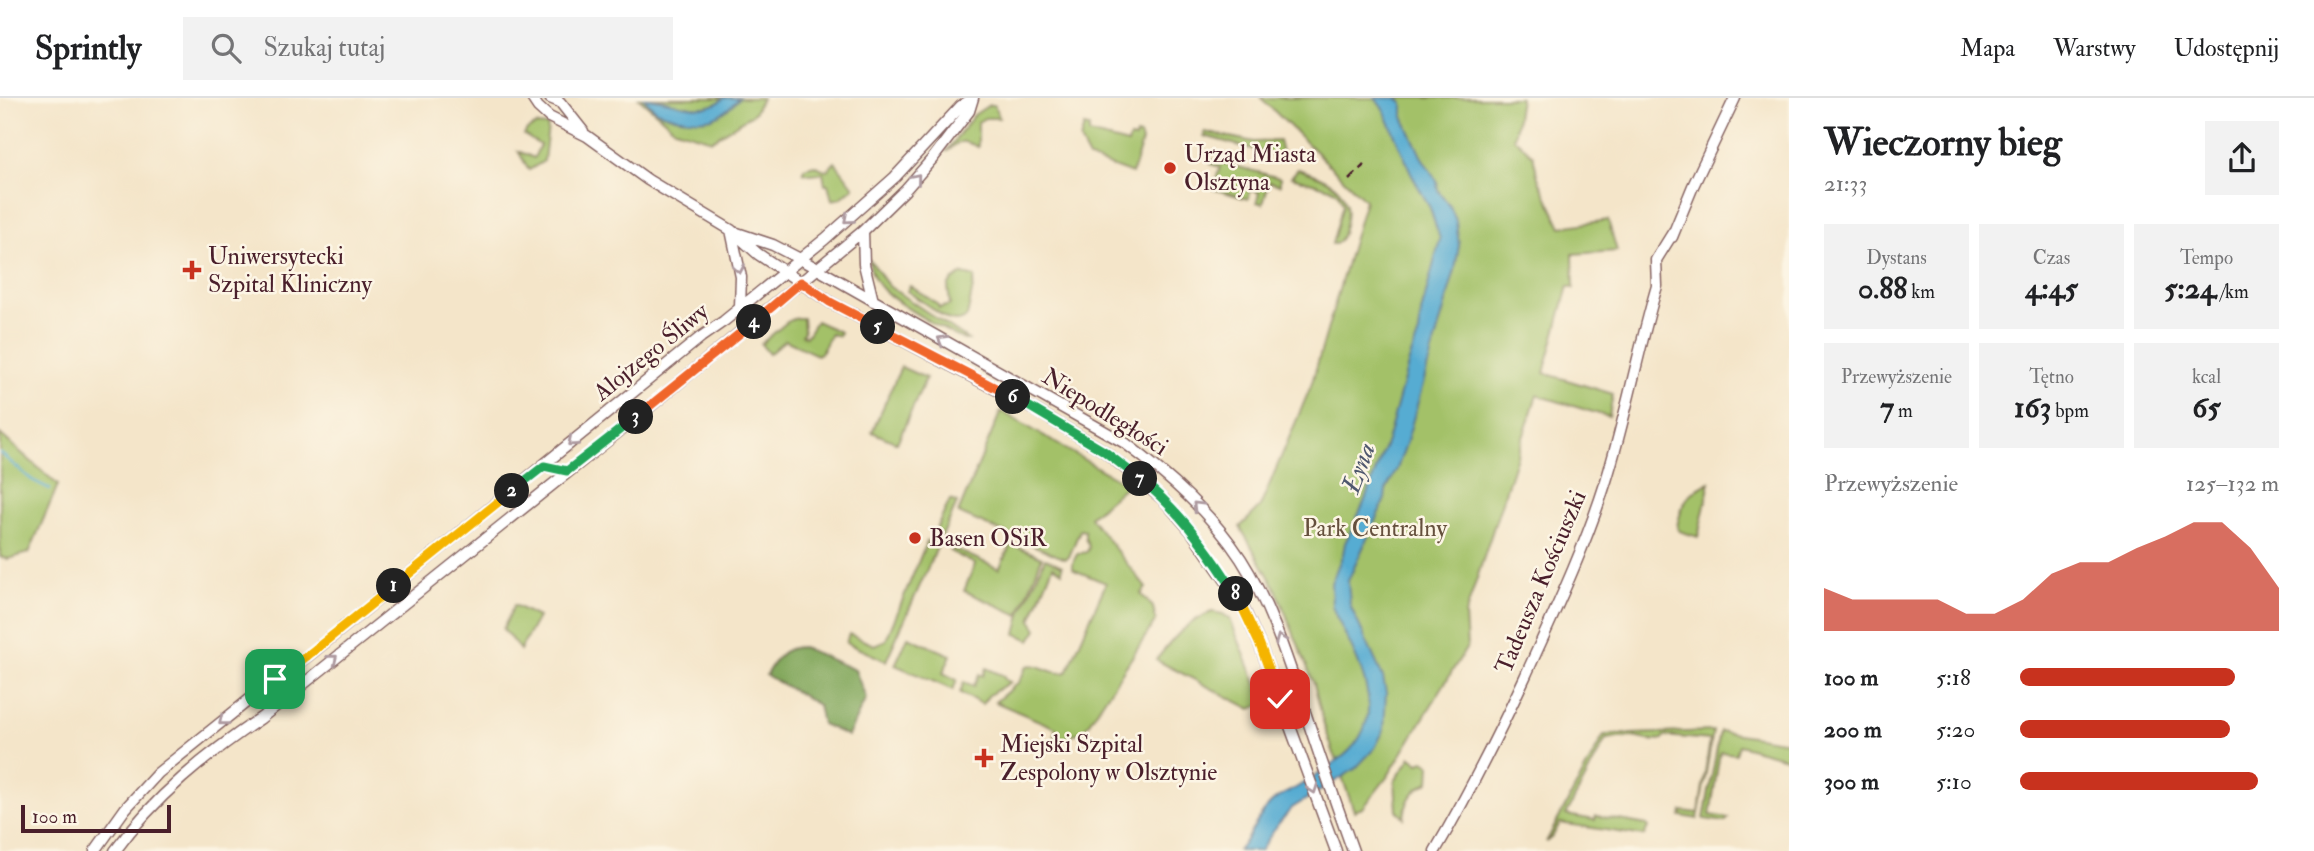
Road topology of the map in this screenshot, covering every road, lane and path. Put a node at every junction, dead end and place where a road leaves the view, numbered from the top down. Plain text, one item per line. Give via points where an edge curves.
1 (533, 98) edge
2 (550, 98) edge
3 (1735, 98) edge
4 (973, 99) edge
5 (587, 136) junction
6 (731, 230) junction
7 (863, 231) junction
8 (800, 259) junction
9 (817, 270) junction
10 (784, 272) junction
11 (801, 282) junction
12 (873, 301) junction
13 (740, 307) junction
14 (544, 466) junction
15 (567, 471) junction
16 (95, 851) edge
17 (115, 851) edge
18 (1336, 851) edge
19 (1353, 851) edge
20 (1435, 851) edge

1 - 5 street via 549,117
2 - 5 street via 560,102
3 - 20 street, Tadeusza Kościuszki via 1656,260 1657,286 1615,451 1580,552 1479,774
7 -> 4 street, Alojzego Śliwy via 933,158
4 -> 8 street, Alojzego Śliwy via 961,106 895,177
5 - 6 street via 648,180
6 - 8 street, Niepodległości
6 - 10 street, Niepodległości
6 -> 13 street via 741,277
7 - 9 street, Alojzego Śliwy
7 - 12 street via 864,264
8 - 9 street, Niepodległości
8 - 10 street, Alojzego Śliwy
9 - 11 street, Alojzego Śliwy
9 - 12 street, Niepodległości
10 - 11 street, Niepodległości
10 - 13 street, Alojzego Śliwy
11 - 15 street, Alojzego Śliwy
11 -> 18 street, Niepodległości via 1104,451 1164,500 1240,601
19 -> 12 street, Niepodległości via 1281,640 1240,558 1207,516 1163,472 1125,443
13 -> 14 street, Alojzego Śliwy
14 - 15 street
14 -> 16 street, Alojzego Śliwy via 171,763 136,795
17 -> 15 street, Alojzego Śliwy via 155,802 189,772

